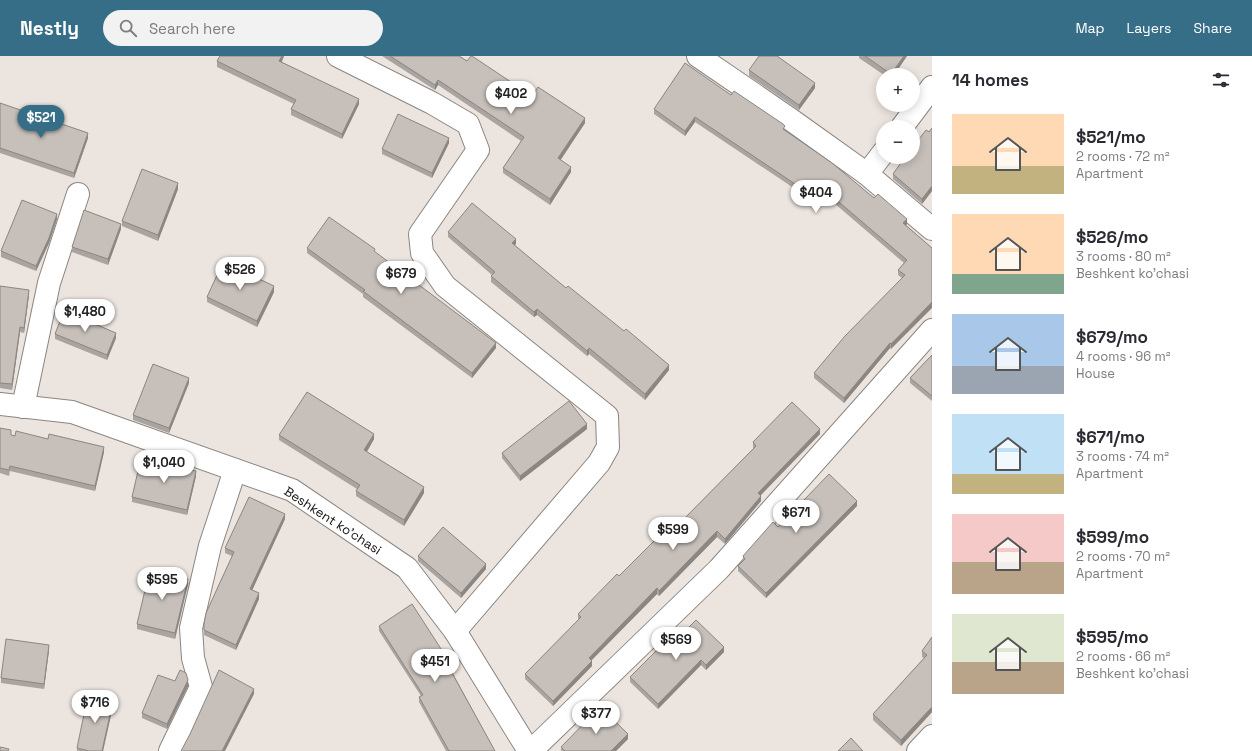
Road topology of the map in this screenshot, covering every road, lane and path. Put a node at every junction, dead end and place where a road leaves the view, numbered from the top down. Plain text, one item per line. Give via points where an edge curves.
1 (338, 56) edge
2 (698, 56) edge
3 (932, 87) edge
4 (907, 120) edge
5 (876, 162) edge
6 (867, 174) junction
7 (78, 194) dead end
8 (932, 229) edge
9 (932, 330) edge
10 (0, 404) edge
11 (23, 407) junction
12 (235, 470) junction
13 (455, 631) junction
14 (932, 736) edge
15 (170, 751) edge
16 (530, 751) edge
17 (918, 751) edge

1 - 13 street via 468,124 478,150 420,234 422,253 445,286 607,416 608,447 599,463
2 - 6 street
3 - 4 street
5 - 6 street
6 - 8 street
7 - 11 street via 49,284
9 - 16 street via 720,569
10 - 11 street, Beshkent ko'chasi
11 - 12 street, Beshkent ko'chasi via 72,412
12 - 13 street, Beshkent ko'chasi via 292,490 407,568
12 - 15 street via 210,546 191,628 193,658 201,687
13 - 16 street, Beshkent ko'chasi
14 - 17 street

